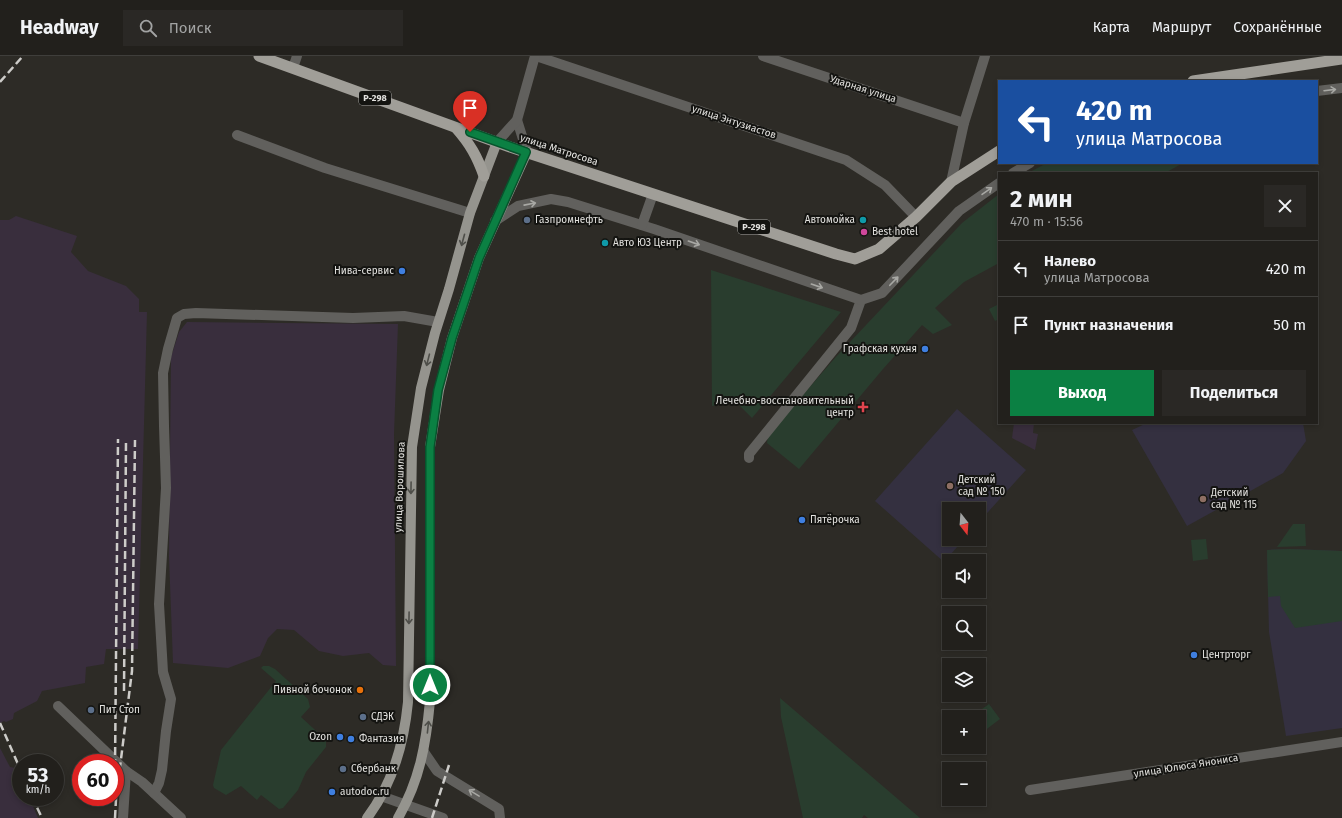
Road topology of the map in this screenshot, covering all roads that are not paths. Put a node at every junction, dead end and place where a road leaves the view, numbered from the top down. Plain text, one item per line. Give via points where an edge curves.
1 (259, 56) edge
2 (297, 56) edge
3 (536, 56) edge
4 (763, 56) edge
5 (982, 57) edge
6 (1342, 60) edge
7 (293, 68) junction
8 (1200, 80) edge
9 (1342, 88) edge
10 (1318, 91) edge
11 (517, 120) junction
12 (964, 123) junction
13 (456, 127) junction
14 (237, 136) dead end
15 (497, 142) junction
16 (526, 152) junction
17 (998, 152) edge
18 (1028, 164) edge
19 (1015, 172) edge
20 (484, 176) junction
21 (951, 182) junction
22 (998, 184) edge
23 (653, 194) junction
24 (470, 213) junction
25 (916, 217) junction
26 (495, 221) junction
27 (642, 226) junction
28 (861, 300) junction
29 (438, 322) junction
30 (748, 458) dead end
31 (58, 706) dead end
32 (1342, 742) edge
33 (424, 752) junction
34 (126, 771) junction
35 (1030, 790) dead end
36 (154, 794) junction
37 (382, 796) junction
38 (406, 805) junction
39 (123, 818) edge
40 (182, 818) edge
41 (367, 818) edge
42 (398, 818) edge
43 (443, 818) edge
44 (500, 818) edge

1 - 7 highway, улица Матросова / Р-298
2 - 7 street
3 - 11 street, улица Ворошилова
3 - 25 street, улица Энтузиастов via 846,160 885,184
4 - 12 street, Ударная улица
5 - 12 street
6 - 8 highway
7 - 13 highway, улица Матросова / Р-298
10 -> 9 street
11 - 15 street, улица Ворошилова
11 - 16 street
12 - 21 street
13 - 15 highway, улица Матросова / Р-298
13 - 20 highway via 468,141
14 - 24 street via 325,168
15 - 16 highway, улица Матросова / Р-298
15 - 20 main road, улица Ворошилова
16 - 23 highway, улица Матросова / Р-298
16 - 26 main road
17 - 21 highway, Р-298
18 - 19 street
20 - 24 main road, улица Ворошилова
21 - 25 highway, Р-298
28 -> 22 street via 882,293 959,211
23 - 25 highway, улица Матросова / Р-298 via 855,259 879,249
23 - 27 street
24 -> 29 main road, улица Ворошилова
26 -> 27 street via 518,206 551,199
33 -> 26 main road via 430,701 430,447 438,390 452,338 479,258
27 -> 28 street
28 - 30 street via 851,328
29 - 36 street via 404,316 352,318 196,313 184,314 177,318 163,373 166,488 159,604 163,672 171,699 162,770
29 -> 37 main road, улица Ворошилова via 421,388 412,447 406,718 393,770
31 - 34 street
32 - 35 street, улица Юлюса Янониса
33 - 38 main road
44 -> 33 street via 499,809 438,771
34 - 36 street
34 - 39 street
36 - 40 street
37 - 38 street
37 - 41 main road, улица Ворошилова
38 - 42 main road
38 - 43 street

